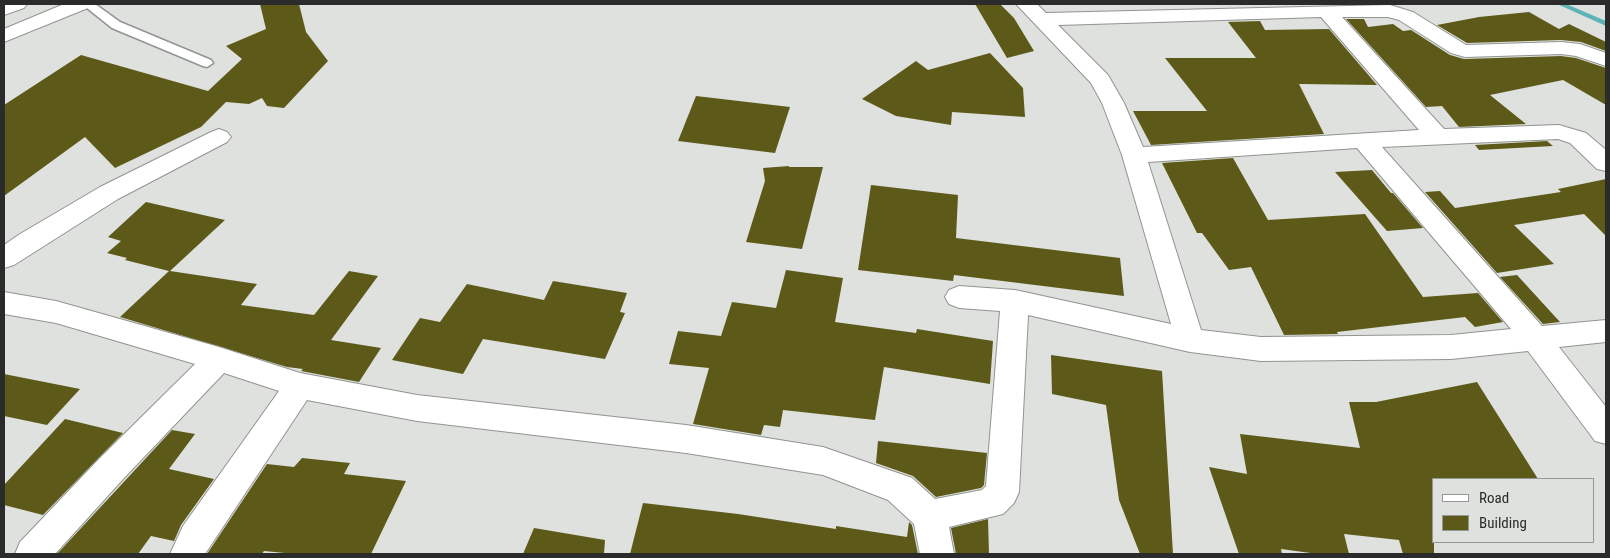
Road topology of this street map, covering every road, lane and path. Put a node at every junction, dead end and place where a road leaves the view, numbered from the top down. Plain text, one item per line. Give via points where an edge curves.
1 (17, 4) edge
2 (81, 4) edge
3 (88, 4) edge
4 (4, 9) edge
5 (1326, 11) junction
6 (1035, 12) edge
7 (4, 36) edge
8 (1606, 60) edge
9 (207, 63) dead end
10 (219, 137) dead end
11 (1438, 137) junction
12 (1363, 140) junction
13 (1134, 155) junction
14 (1606, 163) edge
15 (4, 258) edge
16 (959, 297) dead end
17 (1015, 301) junction
18 (4, 303) edge
19 (1606, 331) edge
20 (1536, 339) junction
21 (1190, 340) junction
22 (219, 359) junction
23 (300, 386) junction
24 (1606, 431) edge
25 (930, 516) junction
26 (32, 554) edge
27 (188, 554) edge
28 (937, 554) edge

1 - 4 main road
2 - 7 main road
3 - 9 lane via 116,26
5 - 6 main road
5 - 8 main road via 1398,13 1465,51 1561,48 1580,50
5 - 11 main road
6 - 13 main road via 1100,80
10 - 15 main road via 110,193
11 - 12 main road
11 - 14 main road via 1559,132 1578,138
12 - 13 main road
12 - 20 main road
13 - 21 main road
16 - 17 main road
17 - 21 main road
17 - 25 main road via 1002,492 992,503
18 - 22 main road via 56,312
19 - 20 main road
20 - 21 main road via 1451,347 1261,350
20 - 24 main road
22 - 23 main road
22 - 26 main road
23 - 25 main road via 417,408 686,439 823,461 900,489
23 - 27 main road via 195,537
25 - 28 main road

